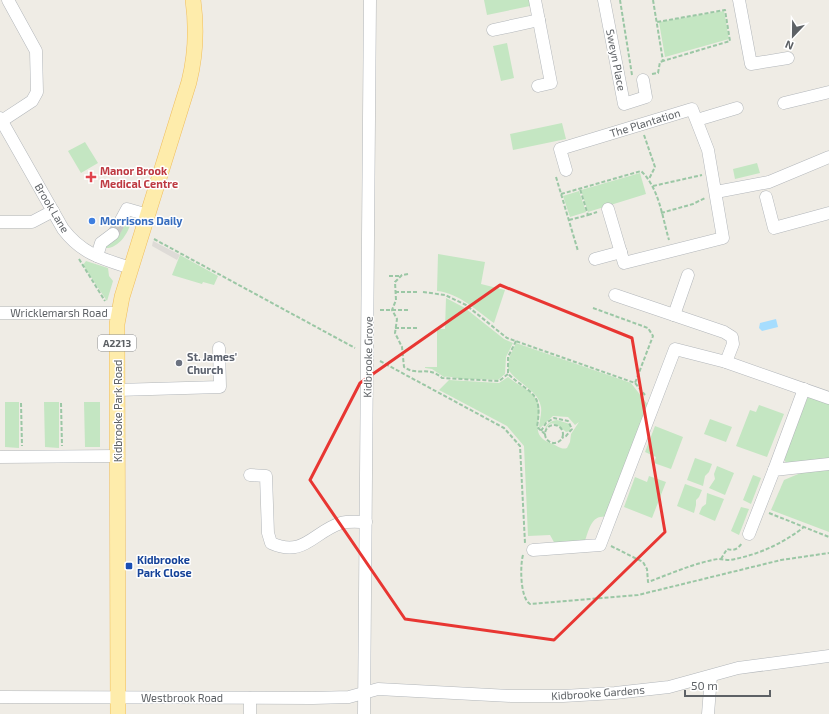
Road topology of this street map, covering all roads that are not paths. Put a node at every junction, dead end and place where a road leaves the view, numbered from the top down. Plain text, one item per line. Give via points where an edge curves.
1 (8, 0) edge
2 (193, 0) edge
3 (370, 0) edge
4 (535, 0) edge
5 (604, 0) edge
6 (739, 0) edge
7 (539, 20) junction
8 (493, 30) dead end
9 (788, 58) dead end
10 (638, 79) road end
11 (538, 86) dead end
12 (829, 92) edge
13 (784, 103) dead end
14 (737, 108) dead end
15 (1, 120) edge
16 (697, 120) junction
17 (829, 157) edge
18 (566, 170) road end
19 (716, 193) junction
20 (766, 197) dead end
21 (608, 209) dead end
22 (53, 211) junction
23 (829, 213) edge
24 (148, 216) junction
25 (121, 220) tunnel mouth
26 (0, 222) edge
27 (113, 234) tunnel mouth
28 (621, 252) junction
29 (97, 256) junction
30 (595, 259) dead end
31 (131, 268) junction
32 (688, 275) dead end
33 (615, 295) dead end
34 (112, 309) junction
35 (0, 313) edge
36 (674, 315) junction
37 (219, 348) dead end
38 (726, 362) junction
39 (804, 389) junction
40 (117, 390) junction
41 (829, 398) edge
42 (0, 456) edge
43 (118, 456) junction
44 (829, 464) edge
45 (774, 470) junction
46 (250, 475) dead end
47 (366, 522) junction
48 (749, 534) road end
49 (533, 550) dead end
50 (829, 656) edge
51 (711, 676) junction
52 (364, 693) junction
53 (0, 697) edge
54 (118, 698) junction
55 (250, 698) junction
56 (118, 714) edge
57 (250, 714) edge
58 (364, 714) edge
59 (708, 714) edge

1 - 15 street via 36,51 37,92 32,101
2 - 24 main road, Kidbrooke Park Road / A2213 via 196,36 194,61 183,106
3 - 47 street, Kidbrooke Grove
4 - 7 street
5 - 10 street, Sweyn Place via 624,104 646,97
6 - 9 street via 751,64
7 - 8 street
7 - 11 street via 551,83
12 - 13 street
14 - 16 street
15 - 22 street, Brook Lane
16 - 18 street, The Plantation via 692,109 560,149
16 - 19 street, The Plantation via 708,150
17 - 19 street via 769,182
19 - 28 street, The Plantation via 724,238 624,263
20 - 23 street via 774,228
21 - 28 street
22 - 26 street via 32,222
22 - 29 street, Brook Lane via 72,241
24 - 25 street via 127,209
24 - 31 main road, Kidbrooke Park Road / A2213
27 - 29 street via 101,243
28 - 30 street
29 - 31 street, Brook Lane
31 - 34 main road, Kidbrooke Park Road / A2213
32 - 36 street
33 - 36 street
34 - 35 street, Wricklemarsh Road
34 - 40 main road, Kidbrooke Park Road / A2213
36 - 38 street via 732,337 733,344
37 - 40 street via 220,387
38 - 39 street
38 - 49 street via 675,349 600,546
39 - 41 street
39 - 45 street
40 - 43 main road, Kidbrooke Park Road / A2213
42 - 43 street
43 - 54 main road, Kidbrooke Park Road / A2213
44 - 45 street
45 - 48 street
46 - 47 street via 266,476 268,533 271,543 282,548 296,548 342,523
47 - 52 street, Kidbrooke Grove
50 - 51 street, Kidbrooke Gardens via 738,668
51 - 52 street, Kidbrooke Gardens via 669,687 563,696 378,689
51 - 59 street
52 - 55 street, Westbrook Road via 349,698
52 - 58 street, Kidbrooke Grove
53 - 54 street, Westbrook Road
54 - 55 street, Westbrook Road
54 - 56 main road, Kidbrooke Park Road / A2213
55 - 57 street

